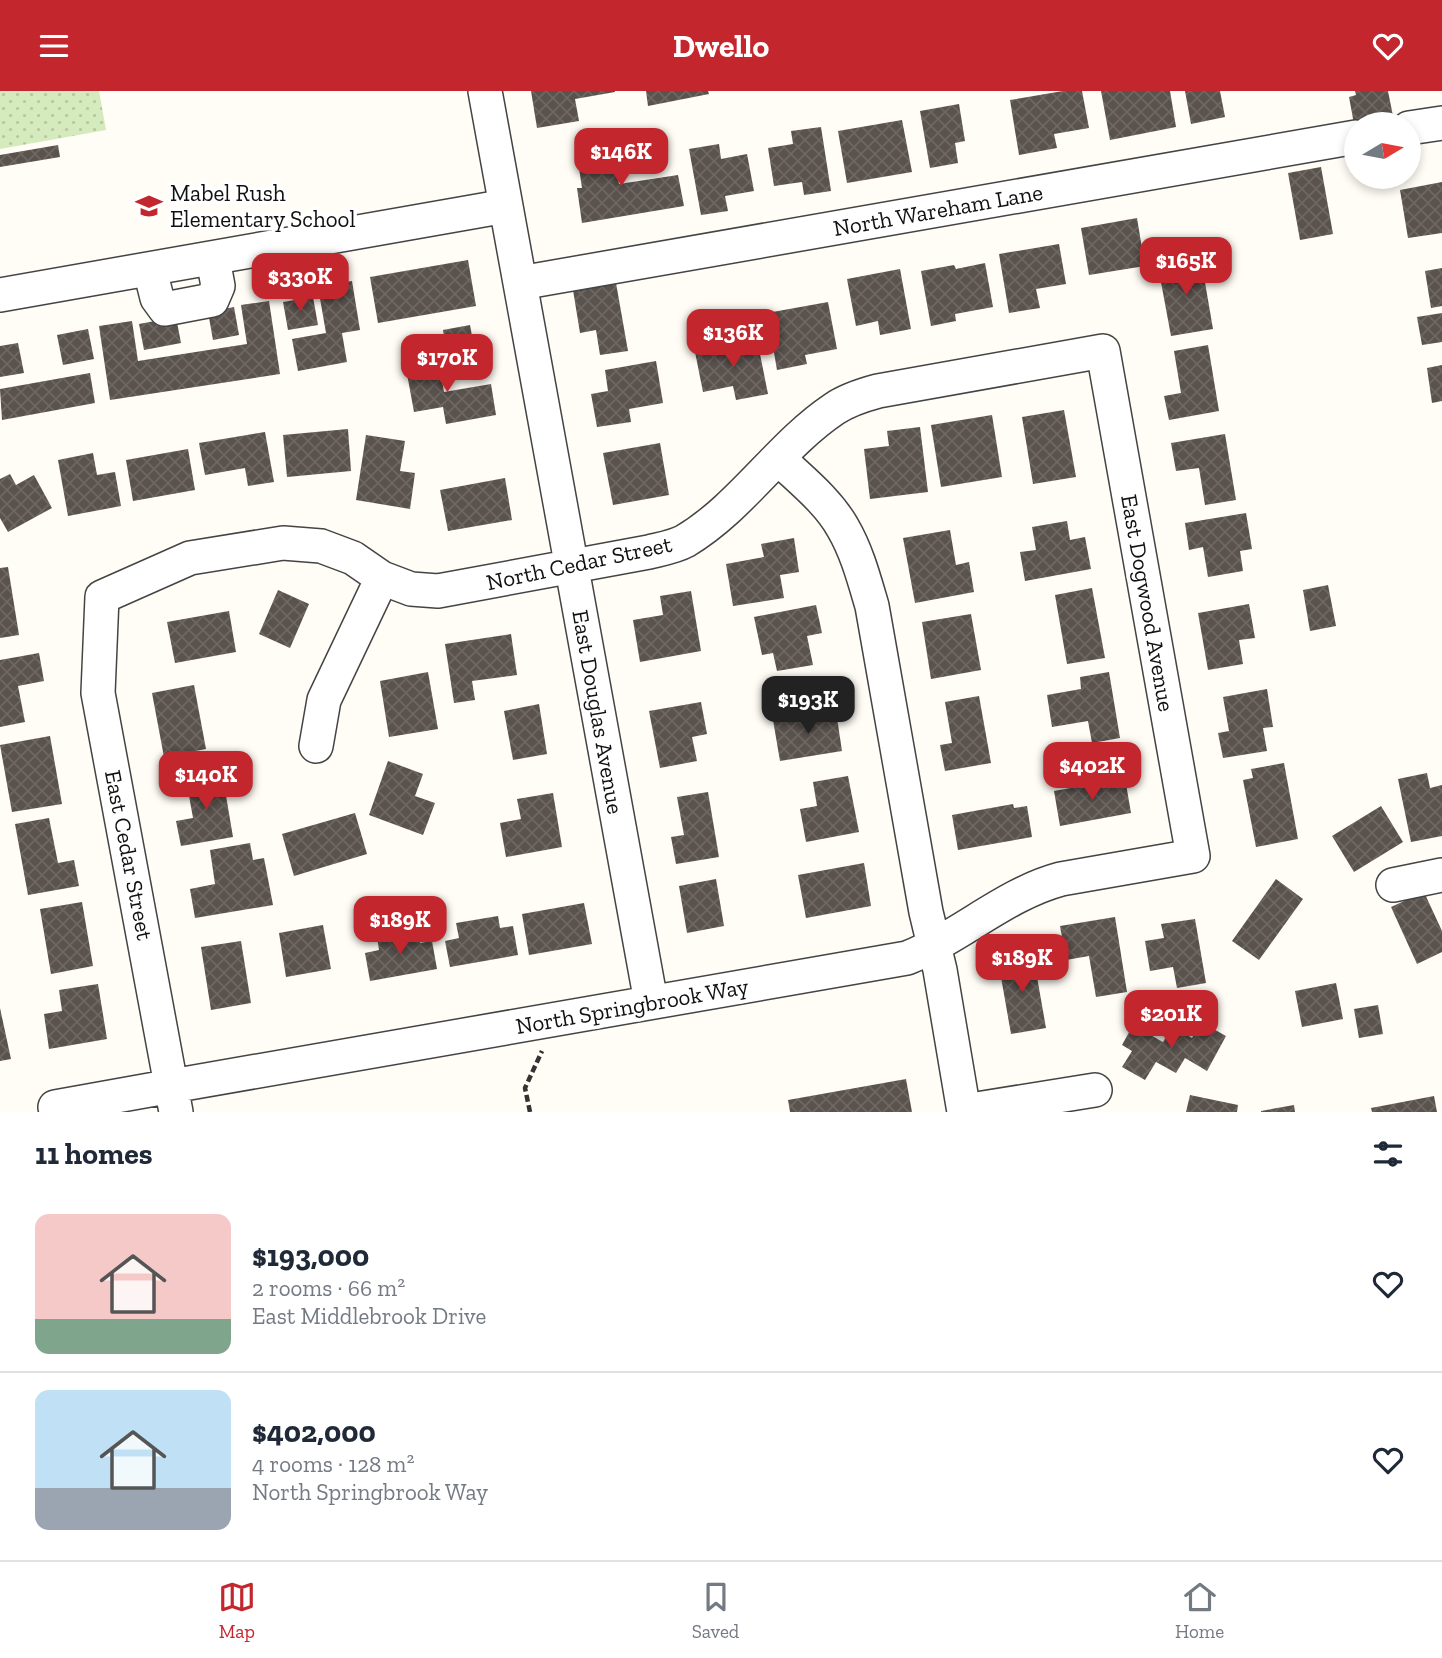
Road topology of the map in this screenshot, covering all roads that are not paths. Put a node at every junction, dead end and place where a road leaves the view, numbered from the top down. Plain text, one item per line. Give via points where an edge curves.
1 (485, 91) edge
2 (1442, 123) edge
3 (1421, 126) edge
4 (1344, 140) edge
5 (506, 206) junction
6 (520, 283) junction
7 (0, 295) edge
8 (1103, 351) joint
9 (779, 459) junction
10 (571, 567) junction
11 (382, 578) junction
12 (102, 597) joint
13 (316, 746) dead end
14 (1192, 856) joint
15 (1442, 875) edge
16 (1392, 885) dead end
17 (935, 947) junction
18 (651, 1002) junction
19 (1095, 1090) dead end
20 (174, 1099) edge
21 (55, 1107) dead end
22 (964, 1111) edge

1 - 5 street, East Douglas Avenue
2 - 3 street
4 - 6 street, North Wareham Lane
5 - 6 street, East Douglas Avenue
5 - 7 street
6 - 10 street, East Douglas Avenue
8 - 9 street, North Cedar Street via 856,397 835,408
8 - 14 street, East Dogwood Avenue
9 - 10 street, North Cedar Street via 682,543
9 - 17 street via 843,526 859,561 872,606
10 - 11 street, North Cedar Street via 438,591 411,589
10 - 18 street, East Douglas Avenue
11 - 12 street, North Cedar Street via 354,558 321,547 283,543 190,558
11 - 13 street via 324,700
12 - 20 street, East Cedar Street via 98,692
14 - 17 street, North Springbrook Way via 1041,884
15 - 16 street
17 - 18 street, North Springbrook Way via 907,958
17 - 22 street
18 - 20 street, North Springbrook Way
19 - 22 street
20 - 21 street, North Springbrook Way

